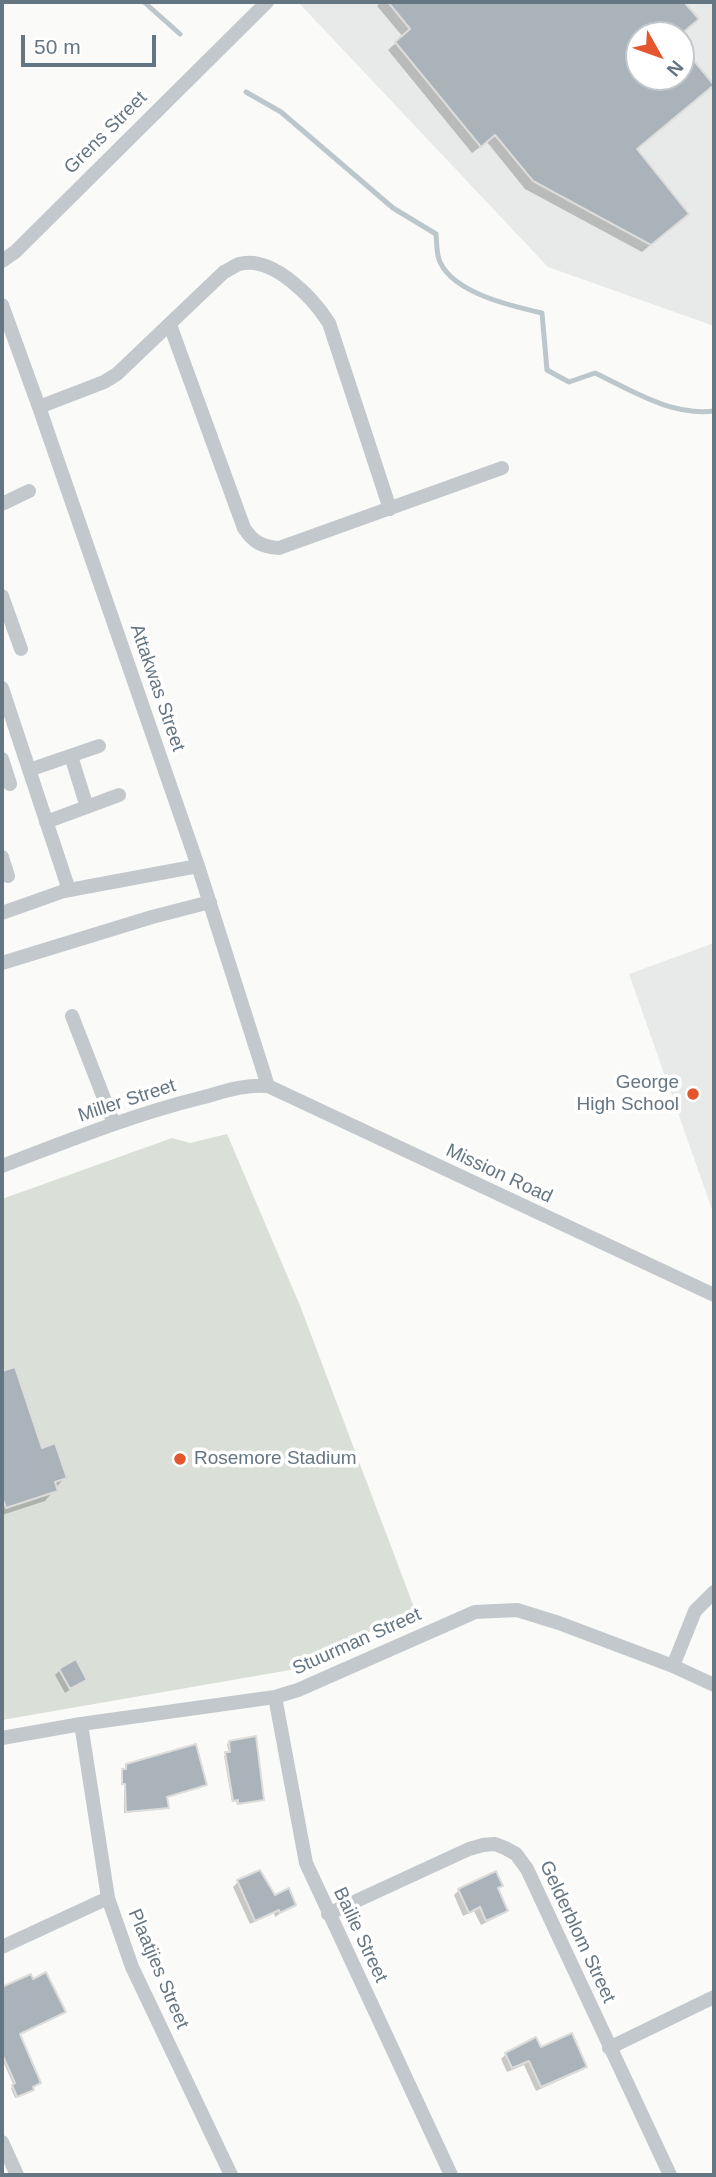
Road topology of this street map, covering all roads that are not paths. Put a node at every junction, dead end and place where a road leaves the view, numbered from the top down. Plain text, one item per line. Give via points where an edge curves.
1 (267, 2) edge
2 (2, 261) edge
3 (2, 305) edge
4 (170, 325) junction
5 (39, 407) junction
6 (502, 468) dead end
7 (29, 491) dead end
8 (2, 504) edge
9 (390, 509) junction
10 (2, 600) edge
11 (20, 649) dead end
12 (2, 688) edge
13 (5, 706) edge
14 (99, 746) dead end
15 (71, 756) junction
16 (2, 759) edge
17 (29, 770) junction
18 (10, 784) dead end
19 (119, 795) dead end
20 (87, 807) junction
21 (46, 822) junction
22 (2, 857) edge
23 (198, 866) junction
24 (8, 876) dead end
25 (69, 890) junction
26 (209, 901) junction
27 (2, 913) edge
28 (2, 963) edge
29 (72, 1016) dead end
30 (268, 1086) junction
31 (114, 1124) junction
32 (2, 1166) edge
33 (714, 1295) edge
34 (714, 1592) edge
35 (673, 1666) junction
36 (714, 1685) edge
37 (275, 1697) junction
38 (81, 1724) junction
39 (2, 1738) edge
40 (108, 1898) junction
41 (328, 1914) junction
42 (2, 1948) edge
43 (714, 1997) edge
44 (609, 2048) junction
45 (2, 2142) edge
46 (17, 2175) edge
47 (231, 2175) edge
48 (451, 2175) edge
49 (670, 2175) edge

1 - 2 street, Grens Street
3 - 5 street, Attakwas Street
4 - 5 street via 117,374
4 - 9 street via 251,539 279,548
4 - 9 street via 224,272 239,264 274,270 296,284 329,323
5 - 23 street, Attakwas Street
6 - 9 street
7 - 8 street
10 - 11 street
12 - 13 street
13 - 17 street
14 - 15 street
15 - 17 street
15 - 20 street
16 - 18 street
17 - 21 street
19 - 20 street
20 - 21 street
21 - 25 street
22 - 24 street
23 - 25 street
23 - 26 street, Attakwas Street
25 - 27 street
26 - 28 street
26 - 30 street, Attakwas Street
29 - 31 street
30 - 31 street, Miller Street via 241,1087
30 - 33 street, Mission Road
31 - 32 street, Miller Street
34 - 35 street via 695,1611
35 - 36 street, Stuurman Street
35 - 37 street, Stuurman Street via 559,1622 496,1609 474,1612
37 - 38 street, Stuurman Street
37 - 41 street, Bailie Street via 306,1863
38 - 39 street, Stuurman Street
38 - 40 street, Plaatjies Street
40 - 42 street
40 - 47 street, Plaatjies Street via 132,1968
41 - 44 street, Gelderblom Street via 469,1849 495,1844 505,1847 527,1869
41 - 48 street, Bailie Street
43 - 44 street
44 - 49 street, Gelderblom Street
45 - 46 street

